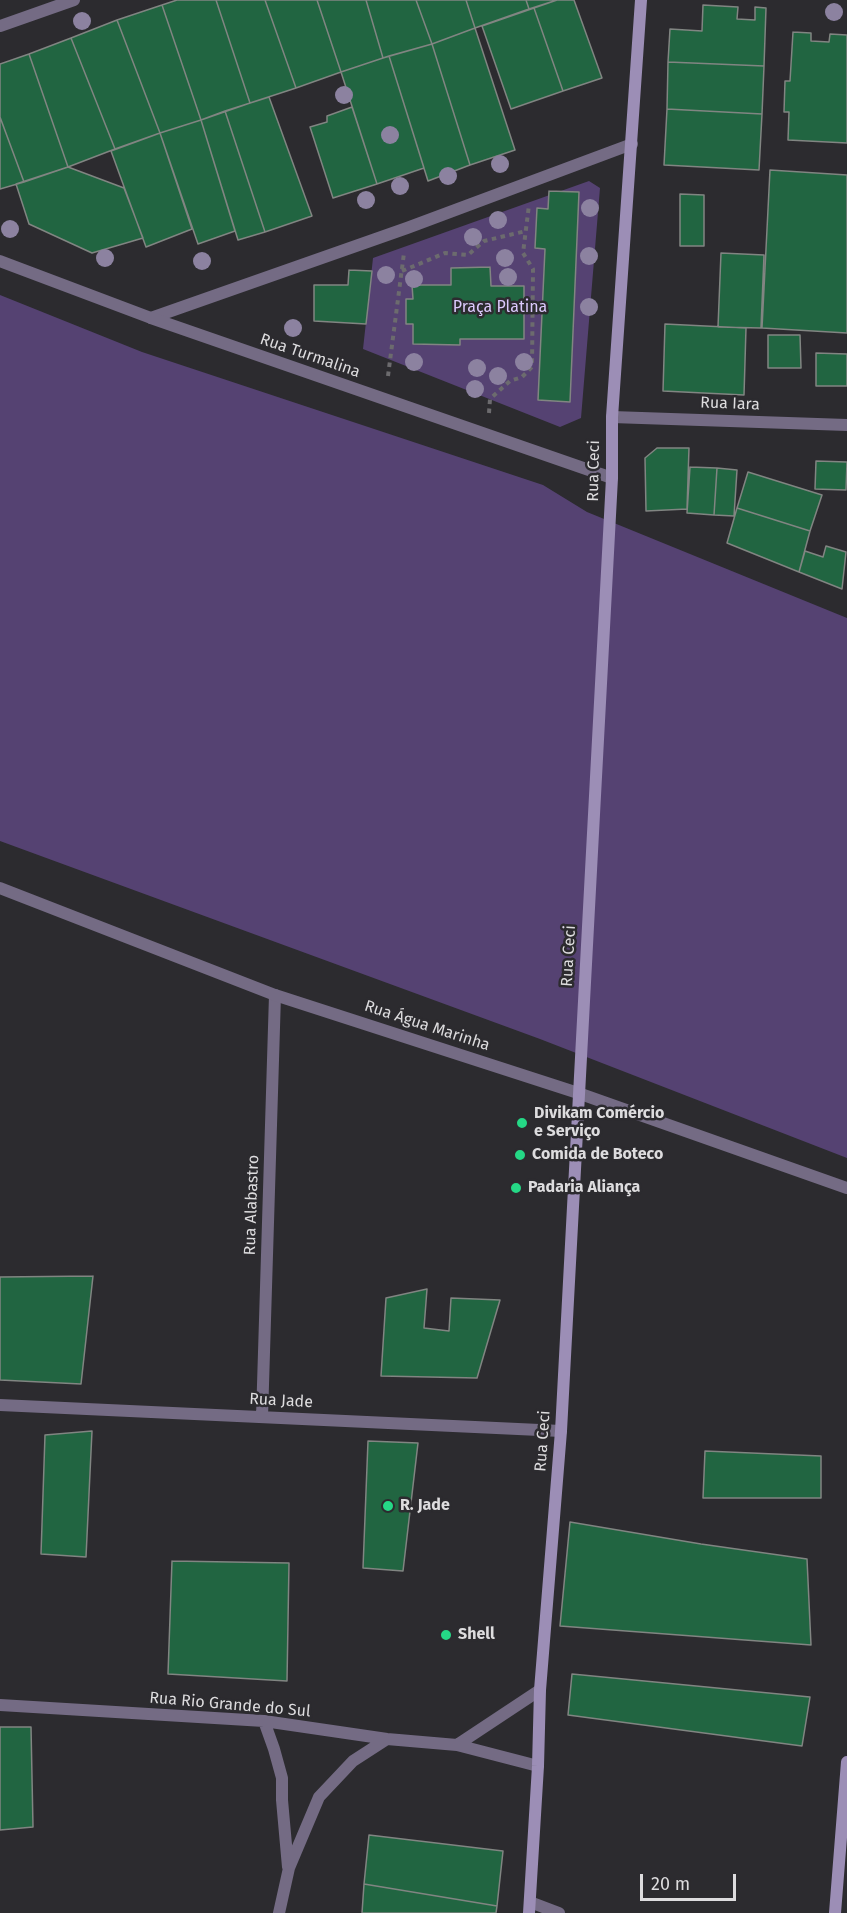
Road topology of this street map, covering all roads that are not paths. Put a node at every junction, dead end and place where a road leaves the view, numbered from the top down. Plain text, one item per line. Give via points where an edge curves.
1 (74, 0) edge
2 (641, 0) edge
3 (0, 26) edge
4 (632, 144) junction
5 (0, 261) edge
6 (151, 318) junction
7 (612, 417) junction
8 (847, 424) edge
9 (612, 478) junction
10 (0, 888) edge
11 (275, 995) junction
12 (578, 1093) junction
13 (847, 1188) edge
14 (0, 1405) edge
15 (262, 1417) junction
16 (561, 1431) junction
17 (540, 1690) junction
18 (0, 1705) edge
19 (264, 1721) junction
20 (387, 1739) junction
21 (457, 1745) junction
22 (847, 1762) edge
23 (538, 1766) junction
24 (289, 1868) junction
25 (529, 1908) edge
26 (279, 1913) edge
27 (559, 1913) edge
28 (835, 1913) edge

1 - 3 street
2 - 4 main road, Rua Ceci
4 - 6 street
4 - 7 main road, Rua Ceci
5 - 6 street, Rua Turmalina
6 - 9 street, Rua Turmalina
7 - 8 street, Rua Iara
7 - 9 main road, Rua Ceci
9 - 12 main road, Rua Ceci
10 - 11 street, Rua Água Marinha
11 - 12 street, Rua Água Marinha
11 - 15 street, Rua Alabastro
12 - 13 street, Rua Água Marinha
12 - 16 main road, Rua Ceci
14 - 15 street, Rua Jade
15 - 16 street, Rua Jade
16 - 17 main road, Rua Ceci
17 - 21 street
17 - 23 main road, Rua Ceci
18 - 19 street, Rua Rio Grande do Sul
19 - 20 street, Rua Rio Grande do Sul
19 - 24 street via 282,1778
20 - 21 street, Rua Rio Grande do Sul
20 - 24 street via 353,1761 319,1797
21 - 23 street, Rua Rio Grande do Sul
22 - 28 main road
23 - 25 main road, Rua Ceci
24 - 26 street
25 - 27 street

